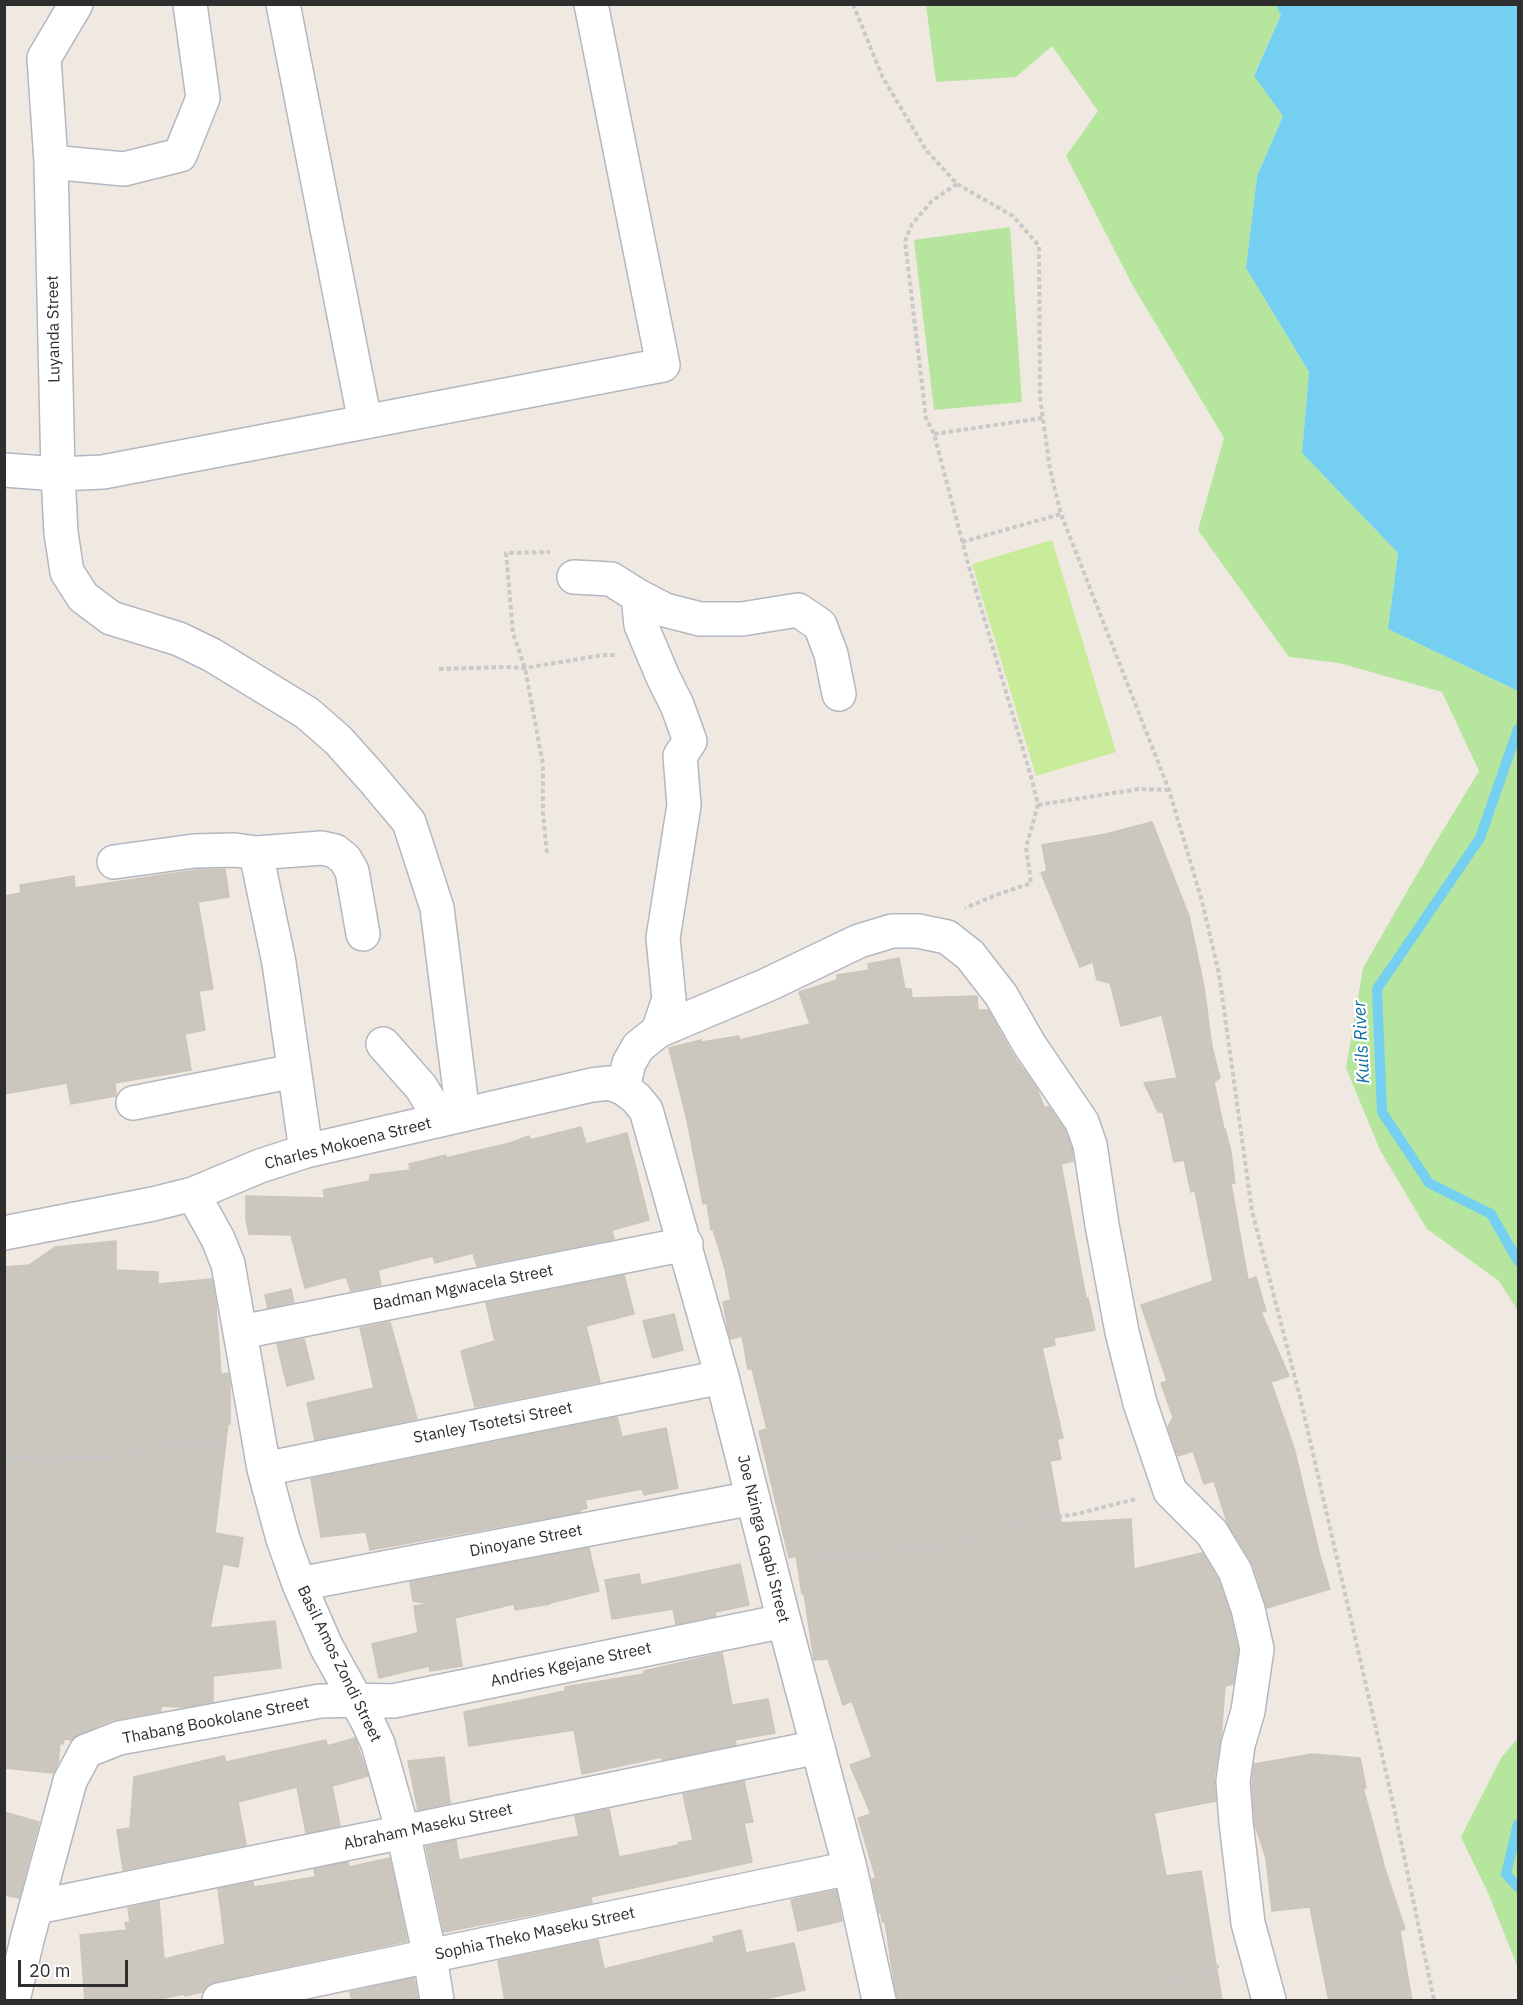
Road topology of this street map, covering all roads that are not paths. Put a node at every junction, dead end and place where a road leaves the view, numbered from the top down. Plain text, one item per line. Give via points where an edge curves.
1 (76, 4) edge
2 (190, 4) edge
3 (283, 4) edge
4 (591, 4) edge
5 (49, 146) junction
6 (364, 422) junction
7 (4, 470) edge
8 (58, 474) junction
9 (574, 577) road end
10 (638, 596) junction
11 (839, 694) dead end
12 (256, 853) junction
13 (114, 862) dead end
14 (363, 934) dead end
15 (658, 1031) junction
16 (383, 1044) dead end
17 (294, 1071) junction
18 (623, 1088) junction
19 (133, 1103) dead end
20 (452, 1117) junction
21 (306, 1151) junction
22 (193, 1194) junction
23 (4, 1233) edge
24 (686, 1244) junction
25 (241, 1332) junction
26 (722, 1377) junction
27 (262, 1456) junction
28 (755, 1508) junction
29 (299, 1584) junction
30 (784, 1621) junction
31 (356, 1700) junction
32 (818, 1747) junction
33 (403, 1832) junction
34 (850, 1868) junction
35 (37, 1907) junction
36 (430, 1957) junction
37 (871, 1999) edge
38 (13, 2001) edge
39 (219, 2001) edge
40 (437, 2001) edge
41 (1269, 2001) edge

1 - 5 street, Luyanda Street via 44,58
2 - 5 street via 203,98 180,155 124,169
3 - 6 street
4 - 6 street via 663,365
5 - 8 street, Luyanda Street
6 - 8 street via 103,472
7 - 8 street
8 - 20 street, Luyanda Street via 66,572 83,597 111,618 179,639 212,655 307,713 345,748 409,822 437,908
9 - 10 street via 611,579
10 - 11 street via 665,610 700,619 742,620 798,610 820,625
10 - 15 street via 641,625 690,741 680,756 684,805 663,938 669,999
12 - 13 street via 194,851
12 - 14 street via 322,848 335,851 352,871
12 - 17 street via 279,963
15 - 18 street via 638,1047
15 - 41 street via 767,986 859,941 892,931 947,936 970,955 1002,995 1029,1044 1082,1122 1090,1145 1122,1332 1140,1403 1170,1491 1212,1533 1235,1571 1257,1649 1233,1781 1248,1923
16 - 20 street
17 - 19 street
17 - 21 street
18 - 20 street, Charles Mokoena Street via 609,1083 592,1085
18 - 24 street, Joe Nzinga Gqabi Street via 646,1110
20 - 21 street, Charles Mokoena Street
21 - 22 street, Charles Mokoena Street
22 - 23 street, Charles Mokoena Street
22 - 25 street, Basil Amos Zondi Street via 219,1239 228,1264
24 - 25 street, Badman Mgwacela Street
24 - 26 street, Joe Nzinga Gqabi Street
25 - 27 street, Basil Amos Zondi Street
26 - 27 street, Stanley Tsotetsi Street
26 - 28 street, Joe Nzinga Gqabi Street
27 - 29 street, Basil Amos Zondi Street
28 - 29 street, Dinoyane Street
28 - 30 street, Joe Nzinga Gqabi Street
29 - 31 street, Basil Amos Zondi Street via 326,1646
30 - 31 street, Andries Kgejane Street via 393,1701
30 - 32 street, Joe Nzinga Gqabi Street
31 - 33 street, Basil Amos Zondi Street via 378,1744
31 - 35 street, Thabang Bookolane Street via 320,1701 119,1738 86,1751 70,1781
32 - 33 street, Abraham Maseku Street
32 - 34 street, Joe Nzinga Gqabi Street
33 - 35 street, Abraham Maseku Street
33 - 36 street, Basil Amos Zondi Street
34 - 36 street, Sophia Theko Maseku Street
34 - 37 street, Joe Nzinga Gqabi Street
35 - 38 street, Thabang Bookolane Street
36 - 39 street, Sophia Theko Maseku Street
36 - 40 street, Basil Amos Zondi Street

